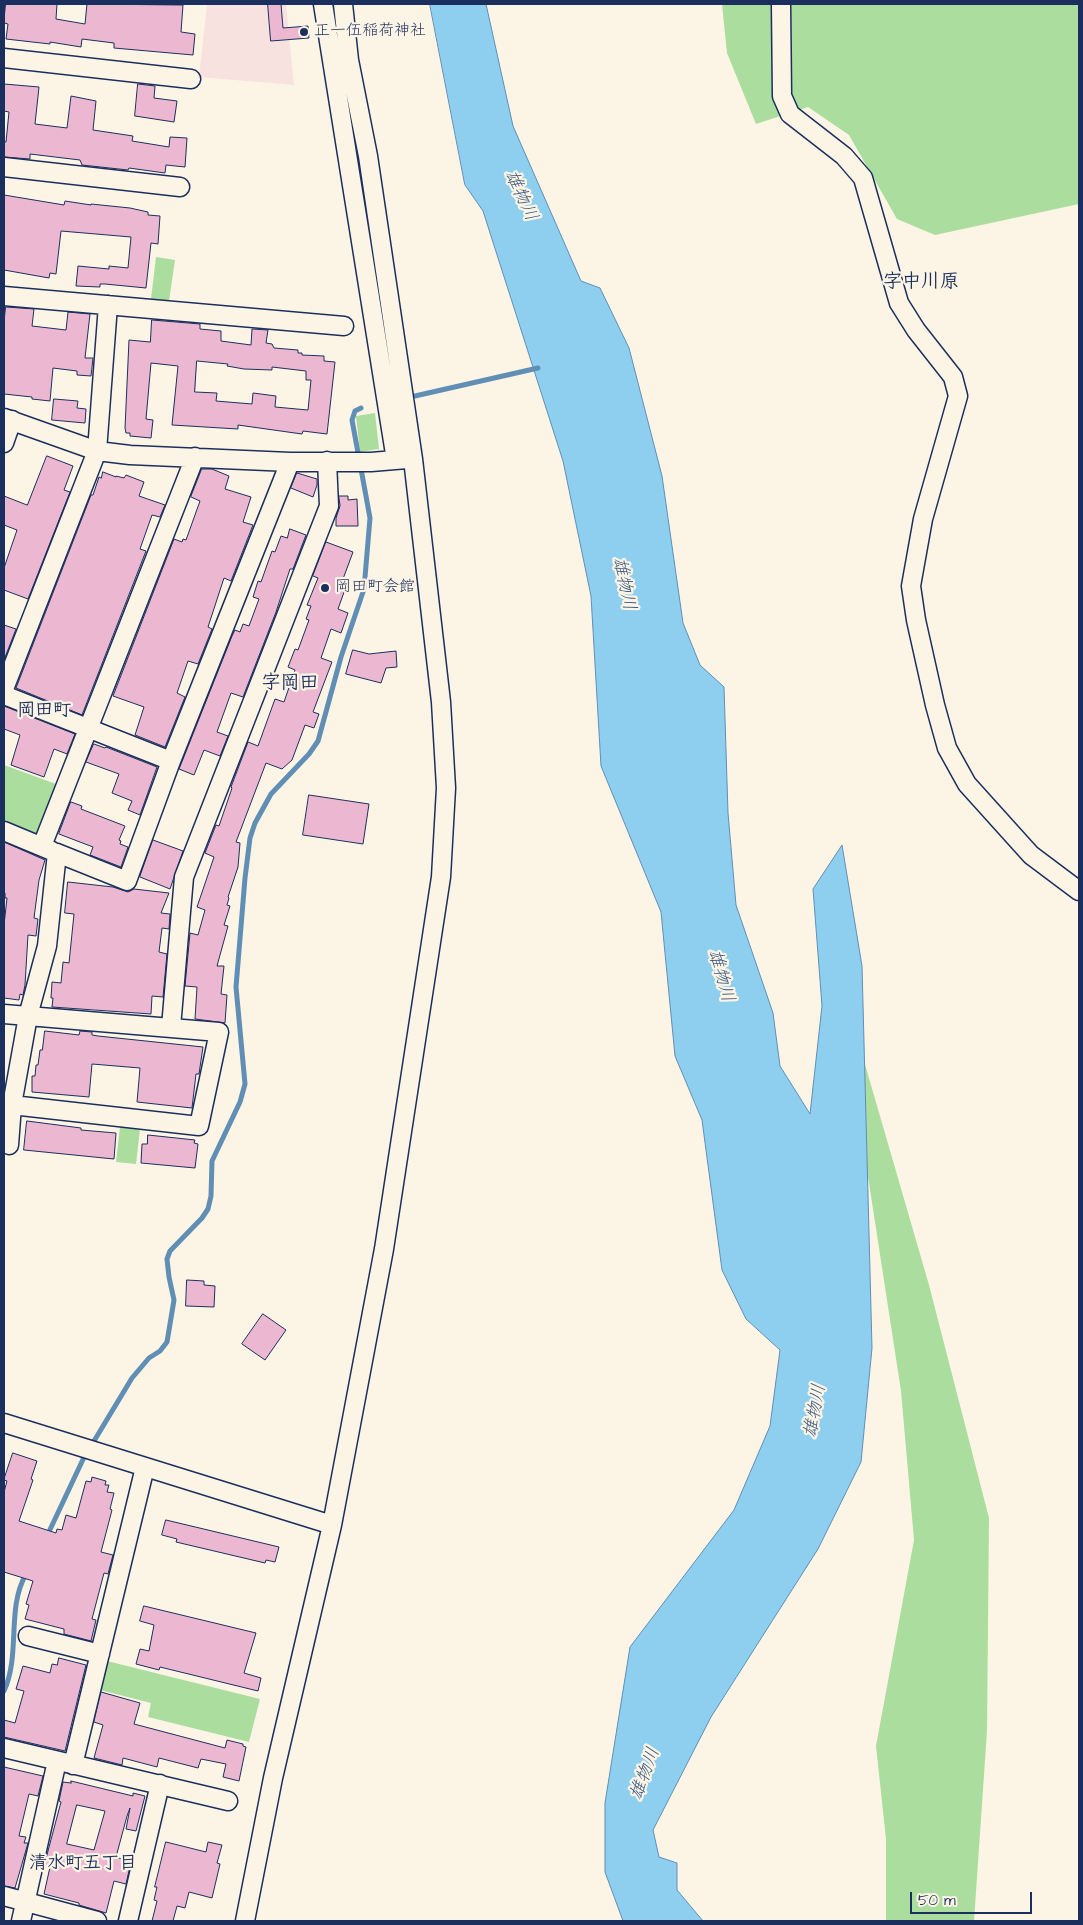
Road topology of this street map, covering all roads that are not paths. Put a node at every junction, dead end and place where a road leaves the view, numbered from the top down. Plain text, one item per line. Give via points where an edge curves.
1 (323, 4) edge
2 (343, 4) edge
3 (781, 4) edge
4 (4, 58) edge
5 (190, 79) dead end
6 (4, 167) edge
7 (180, 187) dead end
8 (4, 296) edge
9 (108, 305) junction
10 (344, 326) dead end
11 (8, 419) edge
12 (4, 443) edge
13 (97, 451) junction
14 (195, 457) junction
15 (404, 459) junction
16 (327, 461) junction
17 (290, 462) junction
18 (4, 689) edge
19 (4, 695) edge
20 (88, 727) junction
21 (171, 761) junction
22 (4, 831) edge
23 (49, 850) junction
24 (1079, 891) edge
25 (4, 1014) edge
26 (28, 1016) junction
27 (171, 1027) junction
28 (12, 1105) junction
29 (9, 1145) dead end
30 (5, 1425) edge
31 (145, 1467) junction
32 (332, 1525) junction
33 (28, 1636) dead end
34 (100, 1654) junction
35 (4, 1748) edge
36 (65, 1763) junction
37 (160, 1784) junction
38 (228, 1801) dead end
39 (4, 1896) edge
40 (26, 1902) junction
41 (21, 1921) edge
42 (97, 1921) edge
43 (128, 1921) edge
44 (244, 1921) edge

1 - 15 street
2 - 15 street via 349,60 368,156
3 - 24 street via 782,96 790,114 844,156 862,178 899,303 953,377 958,396 923,519 912,586 916,620 947,748 967,784 1031,855
4 - 5 street
6 - 7 street
8 - 9 street
9 - 10 street
9 - 13 street
11 - 12 street
11 - 13 street
13 - 14 street
13 - 18 street
14 - 17 street
14 - 20 street
15 - 16 street
15 - 32 street via 441,702 446,788 441,877 384,1249
16 - 17 street
16 - 27 street via 329,506 184,877
17 - 21 street
19 - 20 street
20 - 21 street
20 - 23 street
21 - 23 street via 127,881
22 - 23 street
23 - 26 street via 47,946
25 - 26 street
26 - 27 street
26 - 28 street
27 - 28 street via 218,1032 199,1126
28 - 29 street
30 - 31 street
31 - 32 street
31 - 34 street
32 - 44 street via 273,1778
33 - 34 street
34 - 36 street
35 - 36 street
36 - 37 street
36 - 40 street
37 - 38 street
37 - 43 street
39 - 40 street
40 - 41 street
40 - 42 street

